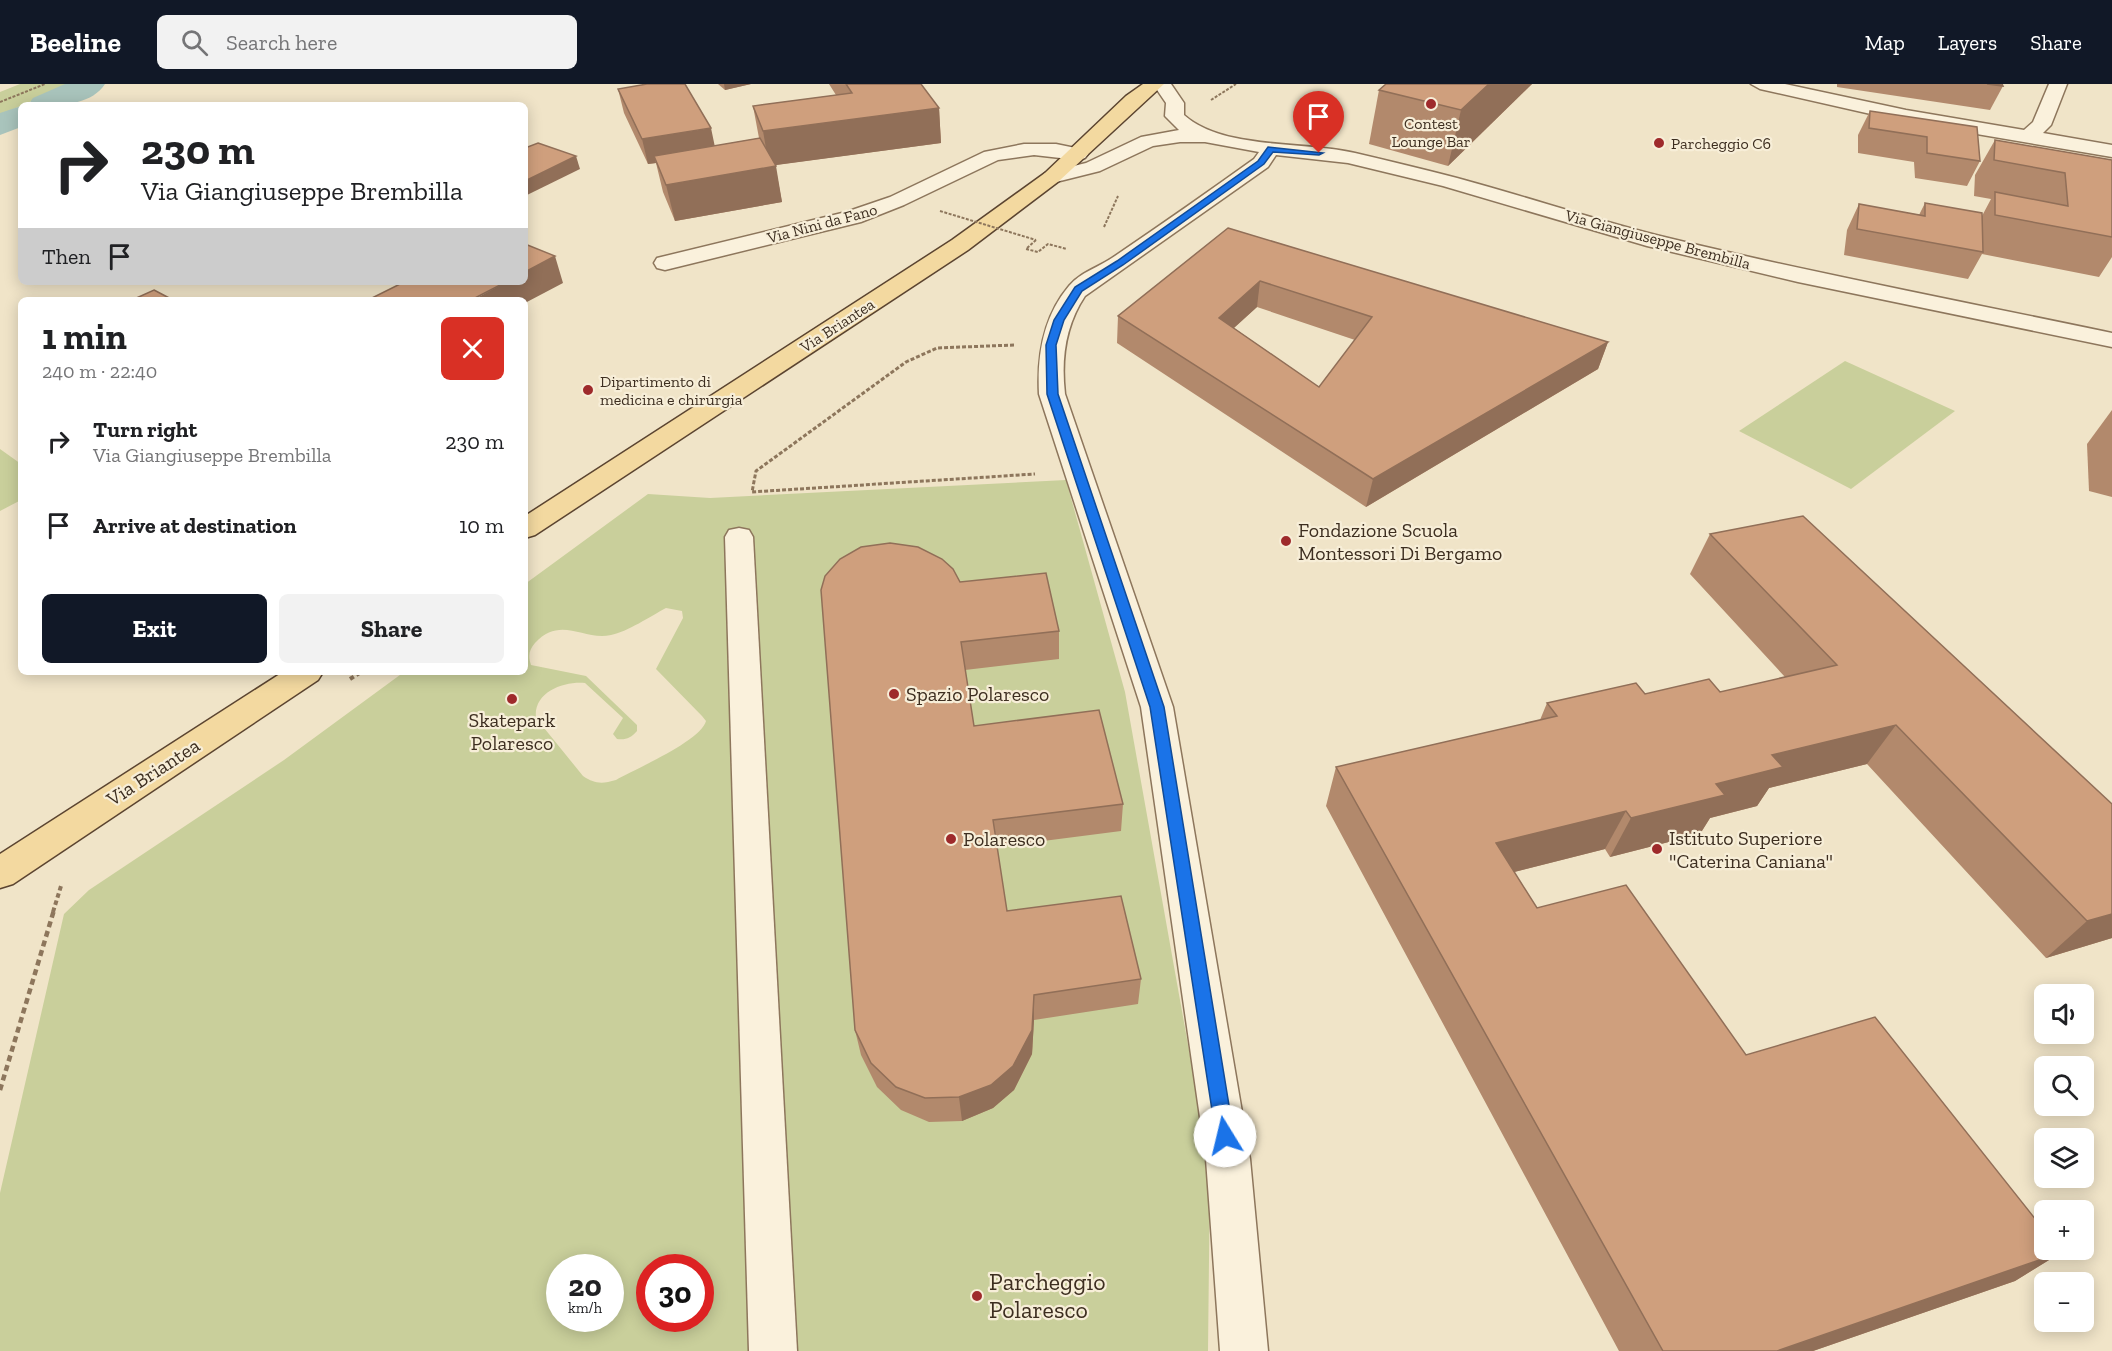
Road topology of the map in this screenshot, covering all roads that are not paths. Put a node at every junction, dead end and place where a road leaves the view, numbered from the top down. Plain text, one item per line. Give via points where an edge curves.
1 (1155, 84) edge
2 (1162, 84) edge
3 (1760, 84) edge
4 (2058, 84) edge
5 (1137, 92) edge
6 (1205, 136) junction
7 (2026, 138) junction
8 (1271, 149) junction
9 (2112, 151) edge
10 (1078, 154) junction
11 (1052, 177) junction
12 (665, 263) dead end
13 (2112, 340) edge
14 (528, 527) edge
15 (739, 537) dead end
16 (302, 675) edge
17 (0, 873) edge
18 (773, 1351) edge
19 (1244, 1351) edge

1 - 5 main road, Via Briantea
2 - 6 street, Via Giangiuseppe Brembilla via 1175,103 1174,116
3 - 7 street
4 - 7 street via 2041,125
5 - 10 main road, Via Briantea
6 - 8 street, Via Giangiuseppe Brembilla
6 - 11 street, Via Giangiuseppe Brembilla via 1148,141 1093,167
7 - 9 street
8 - 13 street, Via Giangiuseppe Brembilla via 1348,157 1798,275
8 - 19 street via 1261,163 1078,289 1059,320 1051,345 1052,394 1157,707 1228,1159
10 - 11 main road, Via Briantea
10 - 12 street, Via Nini da Fano via 1040,148 1006,152 853,217
11 - 14 main road, Via Briantea via 960,245
15 - 18 street
16 - 17 main road, Via Briantea

